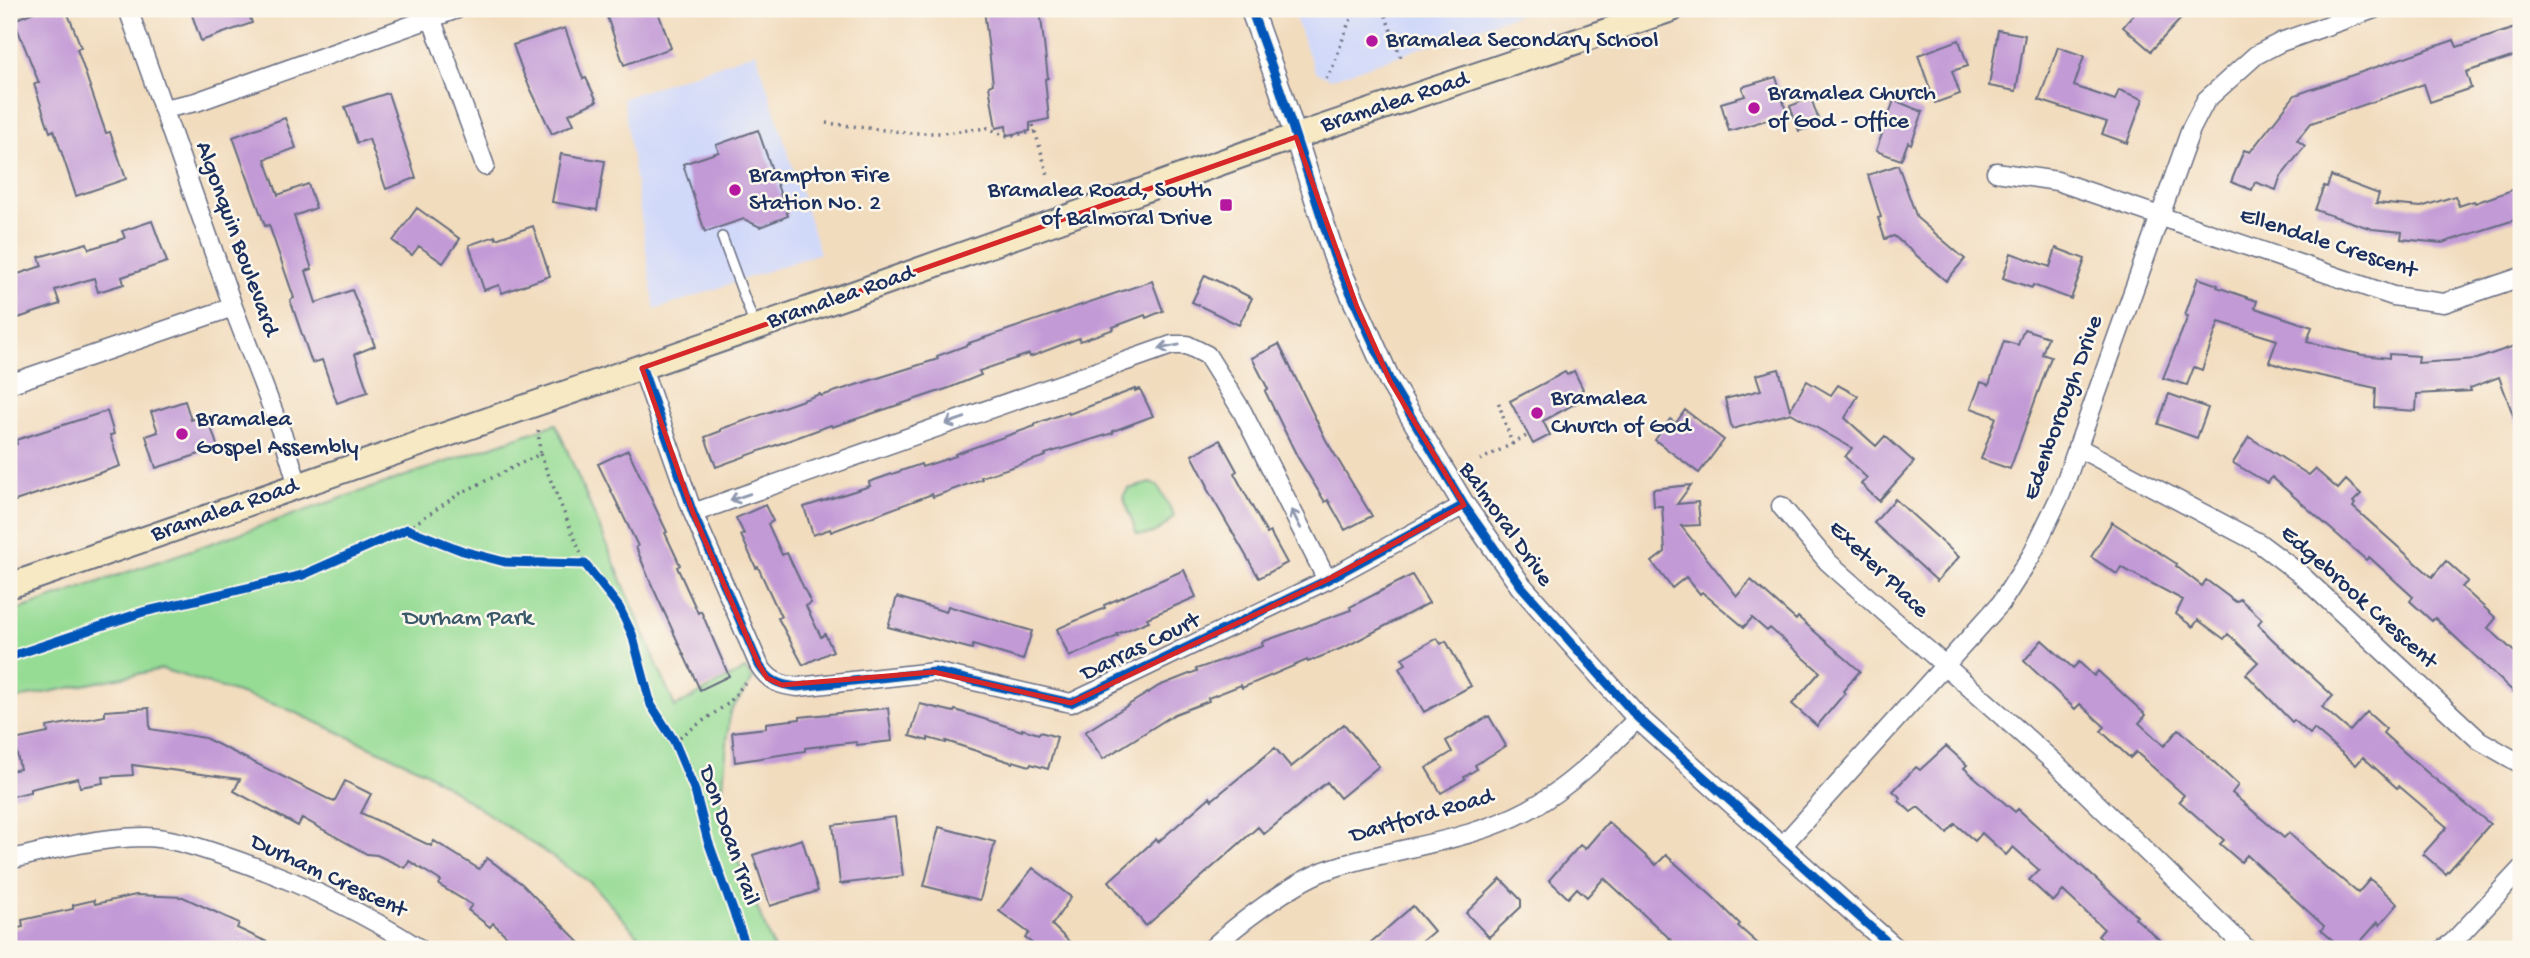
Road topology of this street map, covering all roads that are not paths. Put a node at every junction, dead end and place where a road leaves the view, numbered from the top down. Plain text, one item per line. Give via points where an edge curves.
1 (128, 9) edge
2 (457, 9) edge
3 (1251, 9) edge
4 (1672, 9) edge
5 (2374, 9) edge
6 (430, 13) edge
7 (163, 109) junction
8 (1296, 136) junction
9 (485, 166) dead end
10 (1996, 172) dead end
11 (2160, 215) junction
12 (722, 237) dead end
13 (2521, 277) edge
14 (233, 307) junction
15 (756, 327) junction
16 (642, 368) junction
17 (9, 384) edge
18 (2077, 447) junction
19 (298, 486) junction
20 (1464, 505) junction
21 (1781, 506) dead end
22 (694, 513) junction
23 (1327, 580) junction
24 (9, 586) edge
25 (1945, 666) junction
26 (1637, 718) junction
27 (2521, 764) edge
28 (1782, 846) junction
29 (9, 860) edge
30 (2521, 869) edge
31 (420, 949) edge
32 (1211, 949) edge
33 (1895, 949) edge
34 (2248, 949) edge
35 (2443, 949) edge

1 - 7 street, Algonquin Boulevard
2 - 6 street
3 - 8 street, Balmoral Drive
4 - 8 main road, Bramalea Road
5 - 11 street, Edenborough Drive via 2256,55 2206,100
6 - 7 street via 196,102
6 - 9 street
7 - 14 street, Algonquin Boulevard
8 - 15 main road, Bramalea Road
8 - 20 street, Balmoral Drive via 1334,256 1390,381
10 - 11 street, Ellendale Crescent via 2057,181
11 - 13 street, Ellendale Crescent via 2393,296 2444,303
11 - 18 street, Edenborough Drive
12 - 15 lane
14 - 17 street
14 - 19 street, Algonquin Boulevard
15 - 16 main road, Bramalea Road
16 - 19 main road, Bramalea Road
16 - 22 street, Darras Court
18 - 25 street, Edenborough Drive via 2061,494 2031,556 2001,603
18 - 27 street, Edgebrook Crescent via 2259,543 2299,573 2479,740
19 - 24 main road, Bramalea Road
20 - 23 street, Darras Court
20 - 26 street, Balmoral Drive via 1521,586
21 - 25 street, Exeter Place via 1828,562
22 - 23 street, Darras Court via 759,665 767,678 798,687 934,672 1071,703
23 -> 22 street via 1208,355 1187,345 1172,345
25 - 28 street, Edenborough Drive
25 - 34 street via 2054,762
26 - 28 street, Balmoral Drive
26 - 32 street, Dartford Road via 1563,789 1526,811 1482,829 1323,872 1268,903
28 - 33 street, Balmoral Drive
29 - 31 street, Durham Crescent via 105,839 174,840 268,871
30 - 35 street

